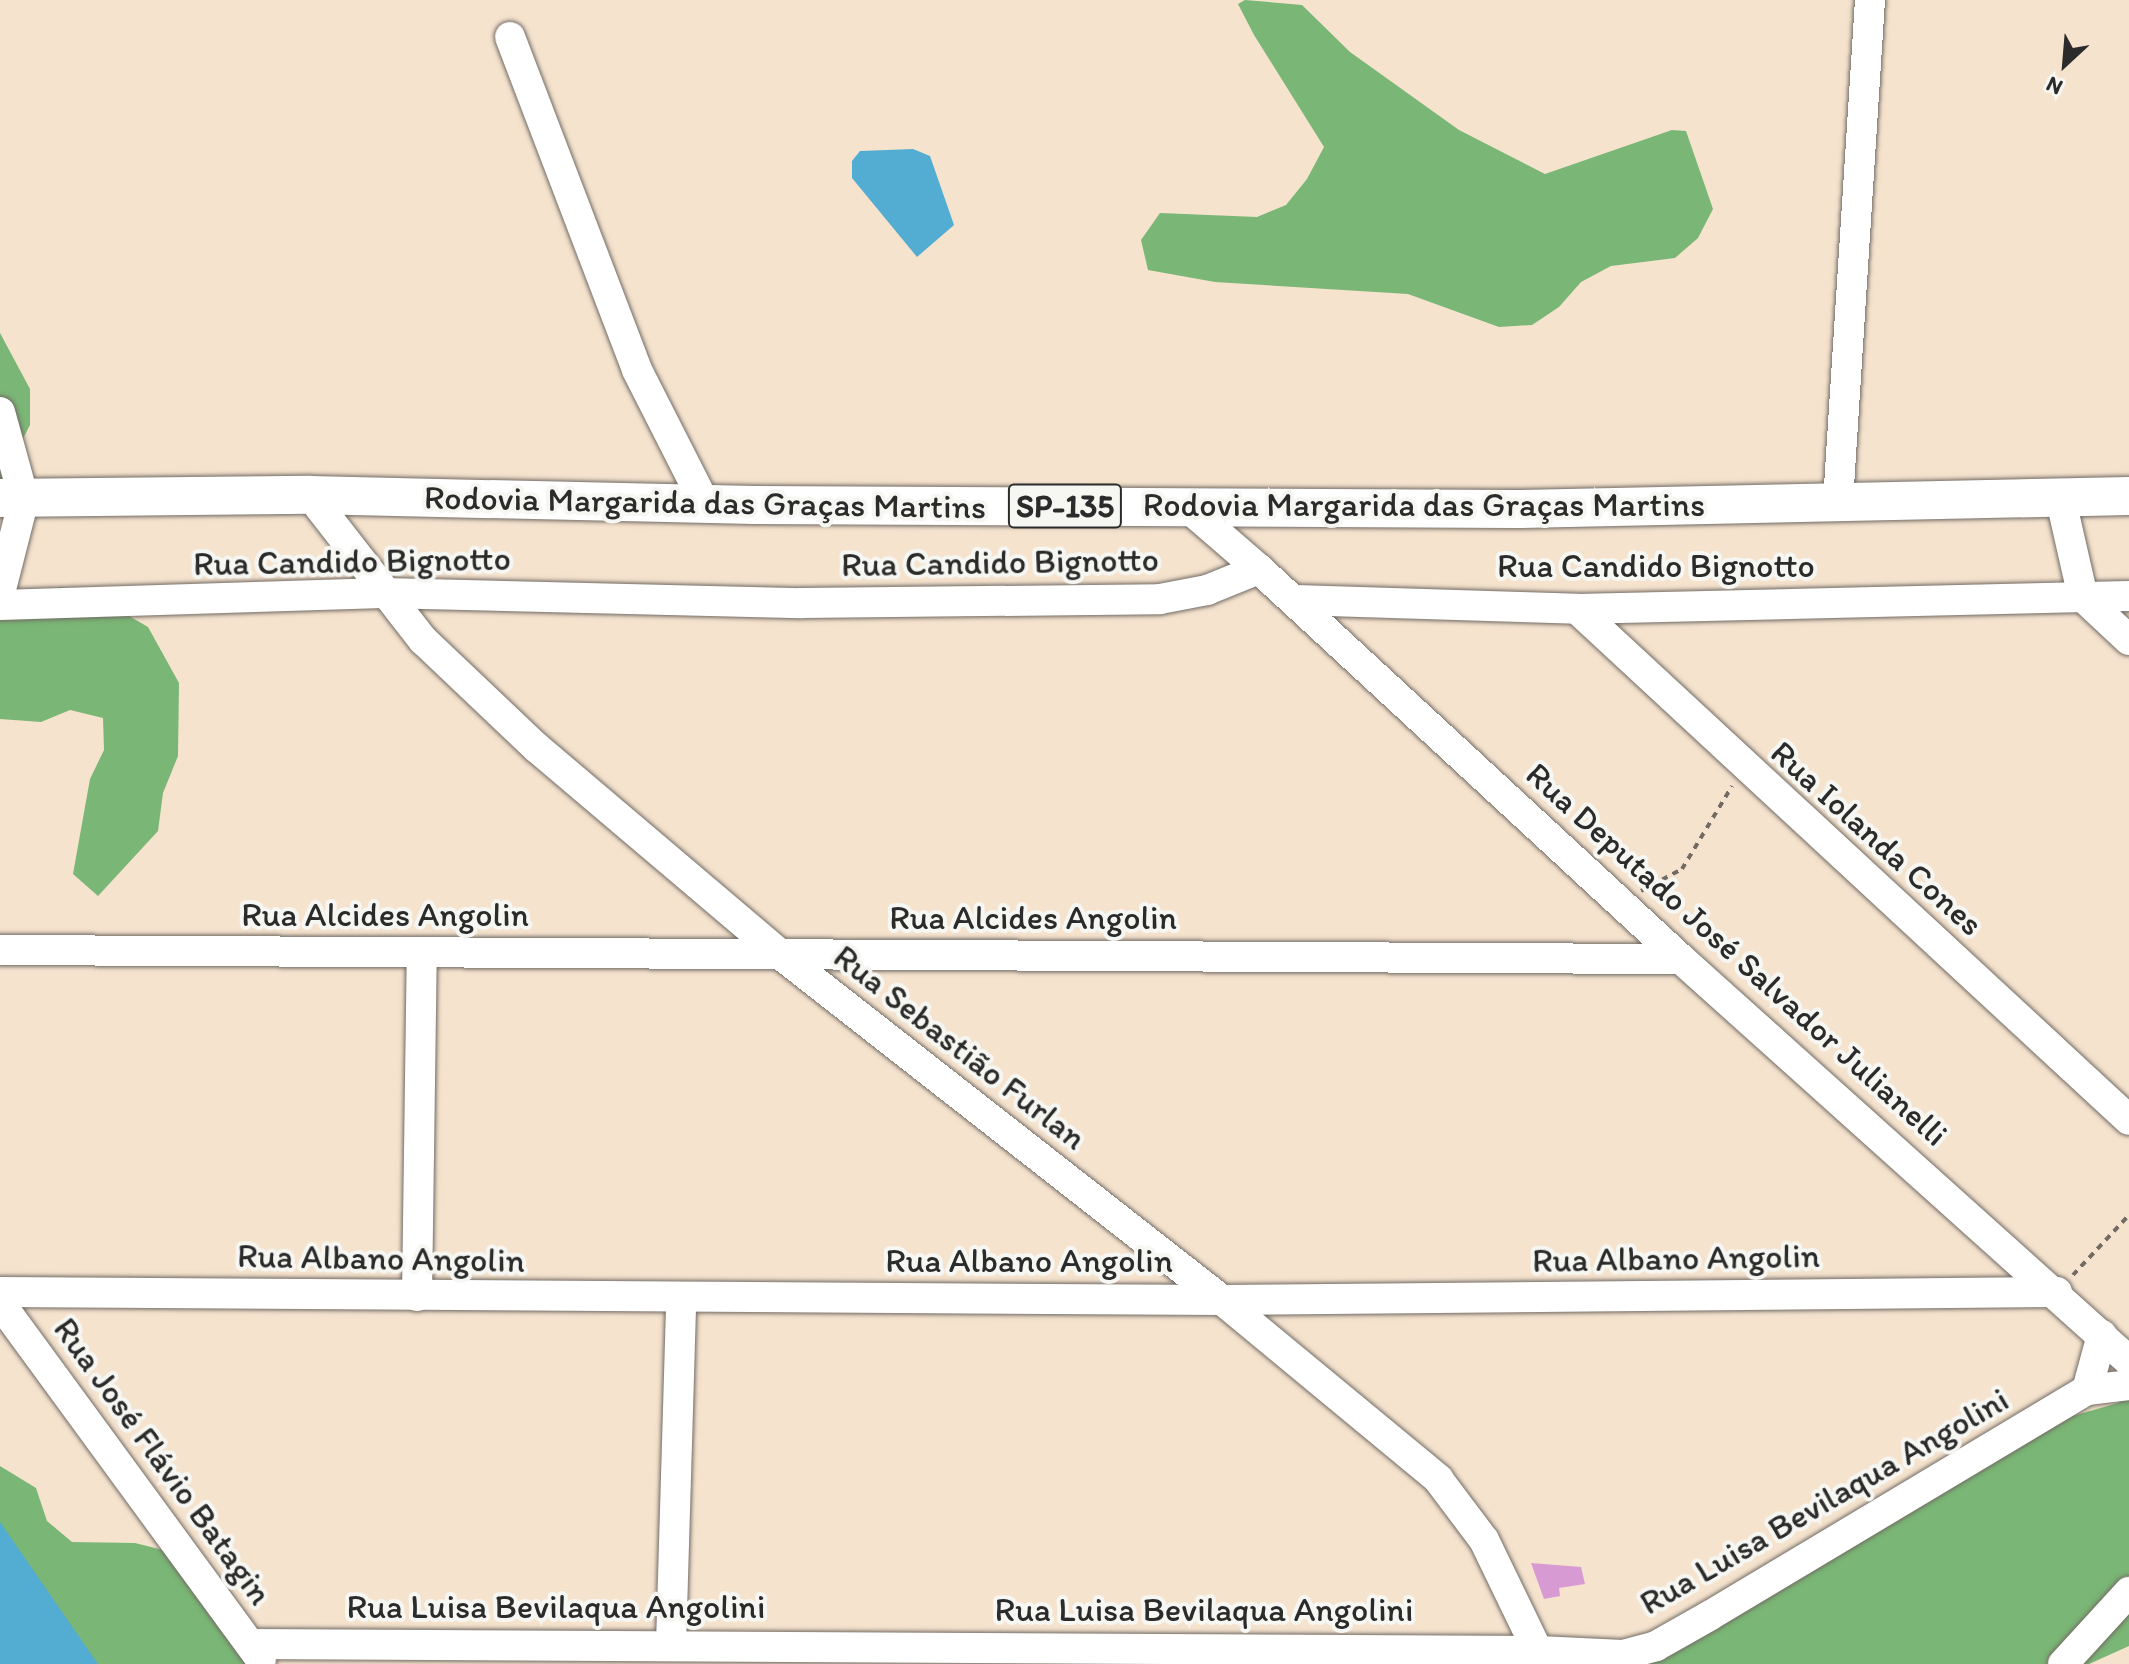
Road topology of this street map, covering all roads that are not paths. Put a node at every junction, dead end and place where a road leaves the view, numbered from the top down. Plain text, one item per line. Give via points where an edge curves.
1 (1870, 0) edge
2 (510, 37) dead end
3 (0, 412) edge
4 (310, 495) junction
5 (2060, 496) junction
6 (2129, 496) edge
7 (12, 498) edge
8 (1838, 502) junction
9 (705, 504) junction
10 (1186, 506) junction
11 (1259, 569) junction
12 (0, 593) edge
13 (383, 593) junction
14 (2129, 596) edge
15 (2083, 597) junction
16 (1296, 600) junction
17 (0, 605) edge
18 (1577, 609) junction
19 (2129, 640) edge
20 (0, 950) edge
21 (422, 953) junction
22 (781, 955) junction
23 (1681, 959) junction
24 (2129, 1120) edge
25 (0, 1292) edge
26 (2057, 1292) junction
27 (417, 1296) junction
28 (681, 1298) junction
29 (1222, 1300) junction
30 (0, 1303) edge
31 (2102, 1335) junction
32 (2129, 1361) edge
33 (2129, 1385) edge
34 (2087, 1390) junction
35 (2129, 1592) edge
36 (671, 1645) junction
37 (1223, 1648) junction
38 (257, 1654) edge
39 (1542, 1657) edge
40 (1195, 1664) edge
41 (2063, 1664) edge

1 - 8 street
2 - 9 street via 614,315 650,399
3 - 7 street
4 - 7 main road, Rodovia Margarida das Graças Martins / SP-135
4 - 9 main road, Rodovia Margarida das Graças Martins / SP-135
4 - 13 street, Rua Sebastião Furlan
5 - 6 main road, Rodovia Margarida das Graças Martins / SP-135
5 - 8 main road, Rodovia Margarida das Graças Martins / SP-135
5 - 15 street
7 - 12 street
8 - 10 main road, Rodovia Margarida das Graças Martins / SP-135 via 1521,509
9 - 10 main road, Rodovia Margarida das Graças Martins / SP-135
10 - 11 street
11 - 13 street, Rua Candido Bignotto via 1207,590 1160,599 802,603
11 - 16 street
13 - 17 street, Rua Candido Bignotto
13 - 22 street, Rua Sebastião Furlan via 500,716
14 - 15 street, Rua Candido Bignotto
15 - 18 street, Rua Candido Bignotto
15 - 19 street
16 - 18 street, Rua Candido Bignotto
16 - 23 street, Rua Deputado José Salvador Julianelli
18 - 24 street, Rua Iolanda Cones
20 - 21 street, Rua Alcides Angolin
21 - 22 street, Rua Alcides Angolin
21 - 27 street
22 - 23 street, Rua Alcides Angolin
22 - 29 street, Rua Sebastião Furlan
23 - 26 street, Rua Deputado José Salvador Julianelli
25 - 27 street, Rua Albano Angolin
26 - 29 street, Rua Albano Angolin
26 - 31 street, Rua Deputado José Salvador Julianelli
27 - 28 street, Rua Albano Angolin
28 - 29 street, Rua Albano Angolin
28 - 36 street
29 - 39 street, Rua Sebastião Furlan via 1449,1490 1484,1540
30 - 38 street, Rua José Flávio Batagin
31 - 32 street, Rua Deputado José Salvador Julianelli
31 - 34 street
33 - 34 street, Rua Luisa Bevilaqua Angolini
34 - 39 street, Rua Luisa Bevilaqua Angolini via 1656,1646 1608,1656
35 - 41 street
36 - 37 street, Rua Luisa Bevilaqua Angolini
36 - 38 street, Rua Luisa Bevilaqua Angolini
37 - 39 street, Rua Luisa Bevilaqua Angolini
37 - 40 street

